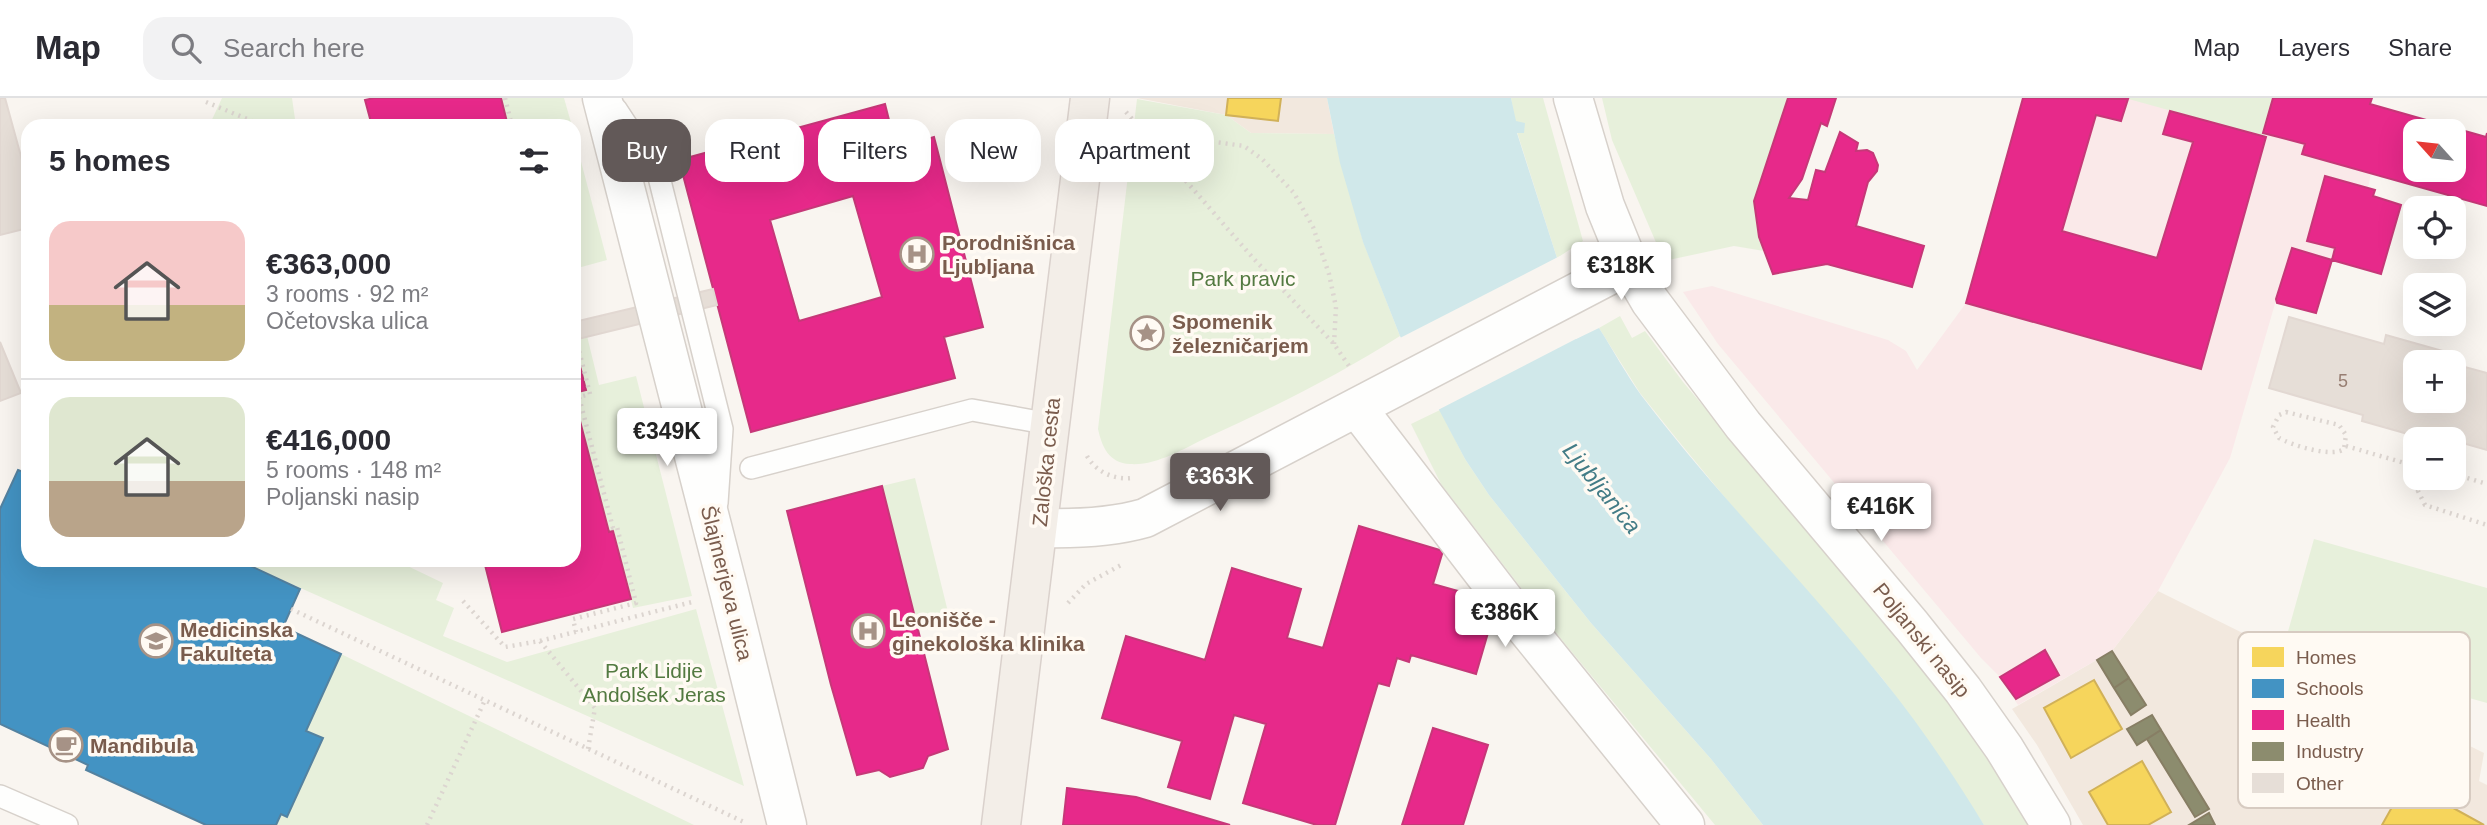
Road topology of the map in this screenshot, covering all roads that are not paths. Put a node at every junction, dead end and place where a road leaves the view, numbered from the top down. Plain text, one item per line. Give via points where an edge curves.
1 (602, 98) edge
2 (609, 98) edge
3 (1573, 98) edge
4 (1107, 104) edge
5 (1629, 265) junction
6 (1356, 391) junction
7 (1049, 424) junction
8 (751, 468) dead end
9 (1038, 528) junction
10 (714, 534) junction
11 (1, 798) edge
12 (67, 825) edge
13 (787, 825) edge
14 (1001, 825) edge
15 (1685, 825) edge
16 (2051, 825) edge

1 - 10 street, Šlajmerjeva ulica
2 - 10 lane via 659,173 722,429
3 - 5 street, Poljanski nasip via 1605,206
4 - 7 main road, Zaloška cesta
5 - 6 street via 1400,386
5 - 16 street, Poljanski nasip via 1743,425 1964,690
6 - 9 street via 1145,518 1075,529
6 - 15 street via 1525,627
7 - 8 lane via 972,410
7 - 9 main road, Zaloška cesta
9 - 14 main road, Zaloška cesta
10 - 13 street, Šlajmerjeva ulica
11 - 12 lane

